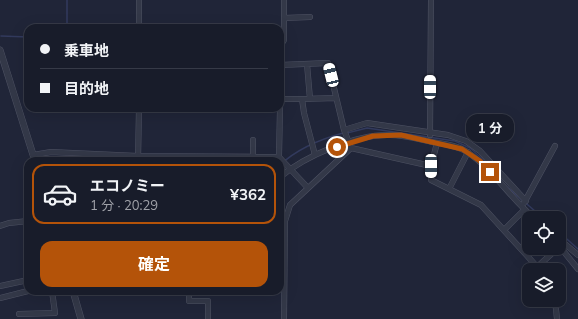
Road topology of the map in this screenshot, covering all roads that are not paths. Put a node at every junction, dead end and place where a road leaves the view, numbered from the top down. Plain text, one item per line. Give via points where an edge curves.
1 (139, 0) edge
2 (284, 0) edge
3 (431, 0) edge
4 (310, 17) dead end
5 (284, 18) junction
6 (139, 24) edge
7 (284, 24) edge
8 (284, 24) edge
9 (284, 40) edge
10 (0, 50) edge
11 (307, 64) junction
12 (284, 65) edge
13 (336, 98) junction
14 (284, 99) edge
15 (302, 99) junction
16 (310, 99) junction
17 (139, 112) edge
18 (280, 112) edge
19 (344, 130) junction
20 (430, 133) junction
21 (253, 140) dead end
22 (430, 141) junction
23 (466, 141) junction
24 (348, 143) junction
25 (437, 143) junction
26 (555, 146) dead end
27 (351, 148) junction
28 (462, 149) junction
29 (468, 152) junction
30 (315, 155) junction
31 (253, 156) junction
32 (34, 157) edge
33 (37, 157) edge
34 (124, 157) edge
35 (138, 157) edge
36 (196, 157) edge
37 (279, 157) joint
38 (284, 162) edge
39 (431, 166) junction
40 (290, 169) junction
41 (284, 174) edge
42 (308, 188) junction
43 (449, 189) junction
44 (526, 201) junction
45 (523, 208) junction
46 (526, 211) edge
47 (24, 221) edge
48 (284, 221) edge
49 (0, 226) edge
50 (504, 230) junction
51 (566, 249) edge
52 (566, 253) edge
53 (551, 255) edge
54 (578, 256) edge
55 (534, 263) edge
56 (544, 263) edge
57 (578, 269) edge
58 (24, 281) edge
59 (0, 286) edge
60 (24, 291) edge
61 (53, 295) edge
62 (74, 295) edge
63 (189, 295) edge
64 (283, 295) edge
65 (0, 298) edge
66 (556, 307) edge
67 (20, 314) dead end
68 (35, 316) edge
69 (81, 319) edge
70 (208, 319) edge
71 (284, 319) edge
72 (558, 319) edge

1 - 6 street
2 - 5 street
3 - 20 street
4 - 5 street
5 - 7 street
8 - 9 street
10 - 32 street
11 - 12 street
11 - 13 street via 328,64
11 - 16 street
13 - 16 street
13 - 19 street
14 - 15 street
15 - 16 street
15 - 30 street
17 - 35 street
18 - 37 street
19 - 20 street via 367,123
19 - 24 street
20 - 22 street
20 - 23 street
21 - 31 street
22 - 24 street via 388,135
22 - 25 street
23 - 28 street
23 - 44 street via 480,151
24 - 27 street
24 - 30 street
25 - 28 street
25 - 39 street
26 - 44 street
27 - 39 street
27 - 42 street
28 - 29 street
29 - 43 street
29 - 45 street via 480,161
30 - 40 street
31 - 36 street
31 - 37 street
33 - 34 street via 51,152
38 - 40 street
39 - 43 street via 431,180
40 - 41 street
40 - 42 street
42 - 48 street via 290,205
43 - 50 street via 482,205
44 - 45 street
45 - 46 street
45 - 50 street
47 - 49 street
50 - 55 street
51 - 54 street
52 - 57 street
53 - 56 street
58 - 59 street
60 - 65 street
61 - 68 street via 55,313
62 - 69 street
63 - 70 street via 189,301 208,301
64 - 71 street
66 - 72 street
67 - 68 street

